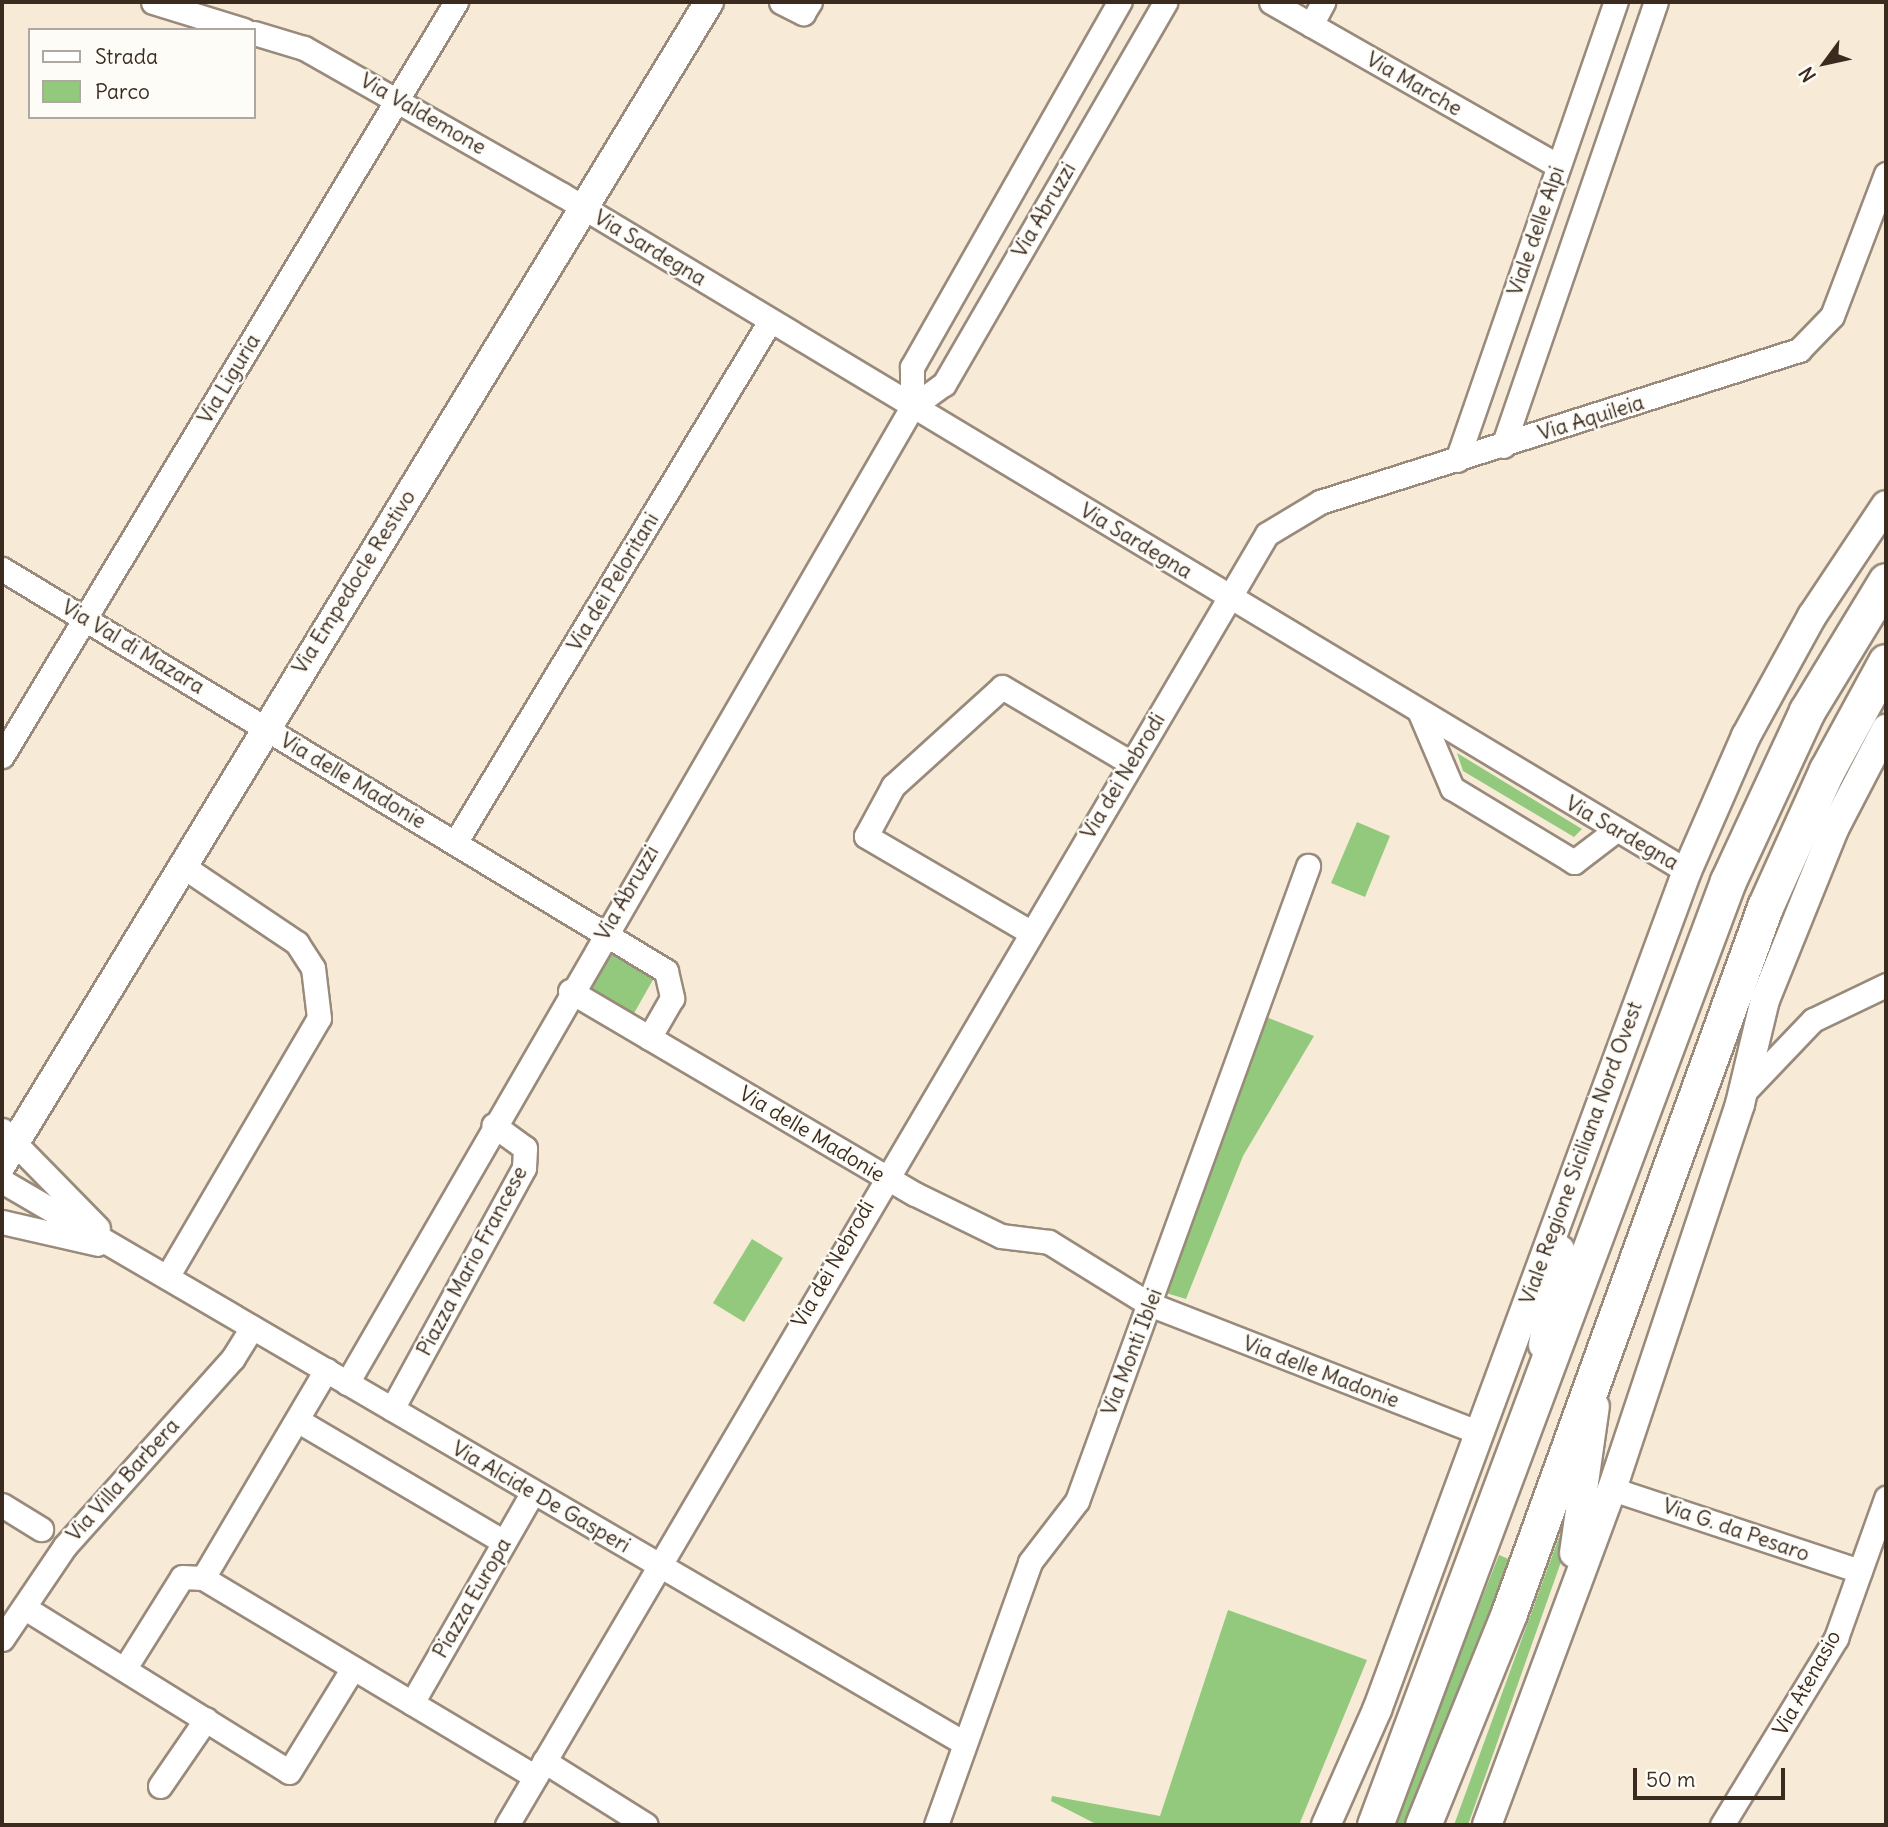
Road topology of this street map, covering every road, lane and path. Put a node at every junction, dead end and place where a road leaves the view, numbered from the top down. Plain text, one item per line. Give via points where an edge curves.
1 (153, 2) edge
2 (456, 2) edge
3 (709, 2) edge
4 (781, 2) edge
5 (810, 2) edge
6 (1119, 2) edge
7 (1165, 2) edge
8 (1271, 2) edge
9 (1323, 2) edge
10 (1616, 2) edge
11 (1656, 2) edge
12 (1311, 25) junction
13 (238, 28) edge
14 (256, 34) edge
15 (398, 99) junction
16 (1031, 153) junction
17 (1558, 166) junction
18 (1066, 173) junction
19 (1886, 174) edge
20 (586, 209) junction
21 (770, 321) junction
22 (912, 407) junction
23 (1503, 446) junction
24 (1457, 460) junction
25 (1886, 505) edge
26 (2, 569) edge
27 (1886, 581) edge
28 (1228, 596) junction
29 (85, 618) junction
30 (1886, 662) edge
31 (1420, 713) junction
32 (264, 727) junction
33 (1886, 729) edge
34 (2, 756) edge
35 (1131, 763) junction
36 (1616, 830) junction
37 (455, 843) junction
38 (181, 866) junction
39 (1308, 866) dead end
40 (1687, 871) junction
41 (1030, 932) junction
42 (603, 933) junction
43 (1886, 985) edge
44 (570, 991) junction
45 (649, 1038) junction
46 (1742, 1095) junction
47 (493, 1125) junction
48 (6, 1146) edge
49 (1581, 1156) junction
50 (884, 1177) junction
51 (2, 1181) edge
52 (2, 1222) edge
53 (119, 1249) junction
54 (167, 1277) junction
55 (1149, 1304) junction
56 (1615, 1323) junction
57 (252, 1327) junction
58 (326, 1370) junction
59 (347, 1382) junction
60 (391, 1409) junction
61 (297, 1420) junction
62 (1528, 1422) junction
63 (1478, 1432) junction
64 (1612, 1489) junction
65 (533, 1492) junction
66 (1886, 1498) edge
67 (2, 1505) edge
68 (41, 1529) dead end
69 (504, 1542) junction
70 (658, 1565) junction
71 (1860, 1571) junction
72 (203, 1578) junction
73 (33, 1613) dead end
74 (1509, 1613) junction
75 (2, 1639) edge
76 (1552, 1644) junction
77 (125, 1668) junction
78 (354, 1668) junction
79 (412, 1703) junction
80 (1425, 1704) junction
81 (206, 1719) junction
82 (964, 1743) junction
83 (540, 1769) junction
84 (160, 1786) dead end
85 (507, 1825) edge
86 (646, 1825) edge
87 (936, 1825) edge
88 (1326, 1825) edge
89 (1353, 1825) edge
90 (1375, 1825) edge
91 (1423, 1825) edge
92 (1447, 1825) edge
93 (1487, 1825) edge
94 (1722, 1825) edge

1 - 13 street
2 - 15 street, Via Liguria
3 - 20 street, Via Empedocle Restivo
4 - 5 street via 803,13
6 - 16 street, Via Abruzzi
7 - 18 street, Via Abruzzi
8 - 12 street, Via Marche
9 - 12 street
10 - 17 street, Viale delle Alpi
11 - 23 street, Viale delle Alpi
12 - 17 street, Via Marche
14 - 15 street, Via Valdemone via 304,48
15 - 20 street, Via Valdemone
15 - 29 street, Via Liguria
16 - 18 street
16 - 22 street, Via Abruzzi via 912,367
17 - 24 street, Viale delle Alpi
18 - 22 street, Via Abruzzi via 944,384
19 - 23 street, Via Aquileia via 1840,299 1810,342 1768,364
20 - 21 street, Via Sardegna
20 - 32 street, Via Empedocle Restivo
21 - 22 street, Via Sardegna
21 - 37 street, Via dei Peloritani
22 - 28 street, Via Sardegna
22 - 42 street, Via Abruzzi
23 - 24 street, Via Aquileia
24 - 28 street, Via Aquileia via 1288,517 1259,545
25 - 40 street, Viale Regione Siciliana Nord Ovest via 1812,616 1745,736
26 - 29 street, Via Val di Mazara
27 - 62 main road, Viale Regione Siciliana Nord Ovest via 1832,664 1756,816
28 - 31 street, Via Sardegna
28 - 35 street, Via dei Nebrodi
29 - 32 street, Via Val di Mazara
29 - 34 street, Via Liguria
30 - 56 main road via 1821,781 1765,907
31 - 36 street, Via Sardegna
31 - 36 street via 1452,788 1574,862
32 - 37 street, Via delle Madonie
32 - 38 street, Via Empedocle Restivo
33 - 46 street via 1794,920 1765,1000
35 - 41 street, Via dei Nebrodi
35 - 41 street via 1002,687 893,786 866,836
36 - 40 street, Via Sardegna
37 - 42 street, Via delle Madonie
38 - 48 street, Via Empedocle Restivo
38 - 54 street via 297,943 313,968 319,1018
39 - 55 street, Via Monti Iblei
40 - 49 street, Viale Regione Siciliana Nord Ovest
41 - 50 street, Via dei Nebrodi
42 - 44 street, Via Abruzzi
42 - 45 street, Via delle Madonie via 672,980 672,998
43 - 46 street via 1813,1020 1788,1040
44 - 45 street
44 - 47 street, Via Abruzzi
45 - 50 street, Via delle Madonie
46 - 64 street
47 - 59 street, Via Abruzzi
47 - 60 street, Piazza Mario Francese via 525,1148 524,1168
48 - 53 street, Via Alcide De Gasperi
49 - 62 street
49 - 63 street, Viale Regione Siciliana Nord Ovest
50 - 55 street, Via delle Madonie via 1001,1236 1049,1242
50 - 70 street, Via dei Nebrodi
51 - 53 street, Via Alcide De Gasperi
52 - 53 street, Via Alcide De Gasperi
53 - 54 street, Via Alcide De Gasperi
54 - 57 street, Via Alcide De Gasperi
55 - 63 street, Via delle Madonie
55 - 82 street, Via Monti Iblei via 1077,1501 1030,1562
56 - 74 main road
56 - 76 street via 1592,1423 1579,1534
57 - 58 street, Via Alcide De Gasperi
57 - 75 street, Via Villa Barbera via 233,1358 65,1546
58 - 59 street, Via Alcide De Gasperi
58 - 61 street
59 - 60 street, Via Alcide De Gasperi
60 - 65 street, Via Alcide De Gasperi
61 - 69 street
61 - 72 street
62 - 80 main road, Viale Regione Siciliana Nord Ovest
63 - 88 street, Viale Regione Siciliana Nord Ovest via 1377,1710
64 - 71 street, Via G. da Pesaro
64 - 76 street
65 - 69 street, Piazza Europa
65 - 70 street, Via Alcide De Gasperi
66 - 71 street, Via Atenasio
67 - 68 street
69 - 79 street, Piazza Europa
70 - 82 street, Via Alcide De Gasperi
70 - 83 street, Via dei Nebrodi
71 - 94 street, Via Atenasio via 1836,1638
72 - 77 street via 182,1577
72 - 78 street
73 - 77 street
74 - 91 main road
74 - 92 main road
76 - 93 street
77 - 81 street
78 - 79 street
78 - 81 street via 289,1772
79 - 83 street
80 - 89 main road
80 - 90 main road, Viale Regione Siciliana Nord Ovest
81 - 84 street
82 - 87 street, Via Monti Iblei
83 - 85 street, Via dei Nebrodi
83 - 86 street

